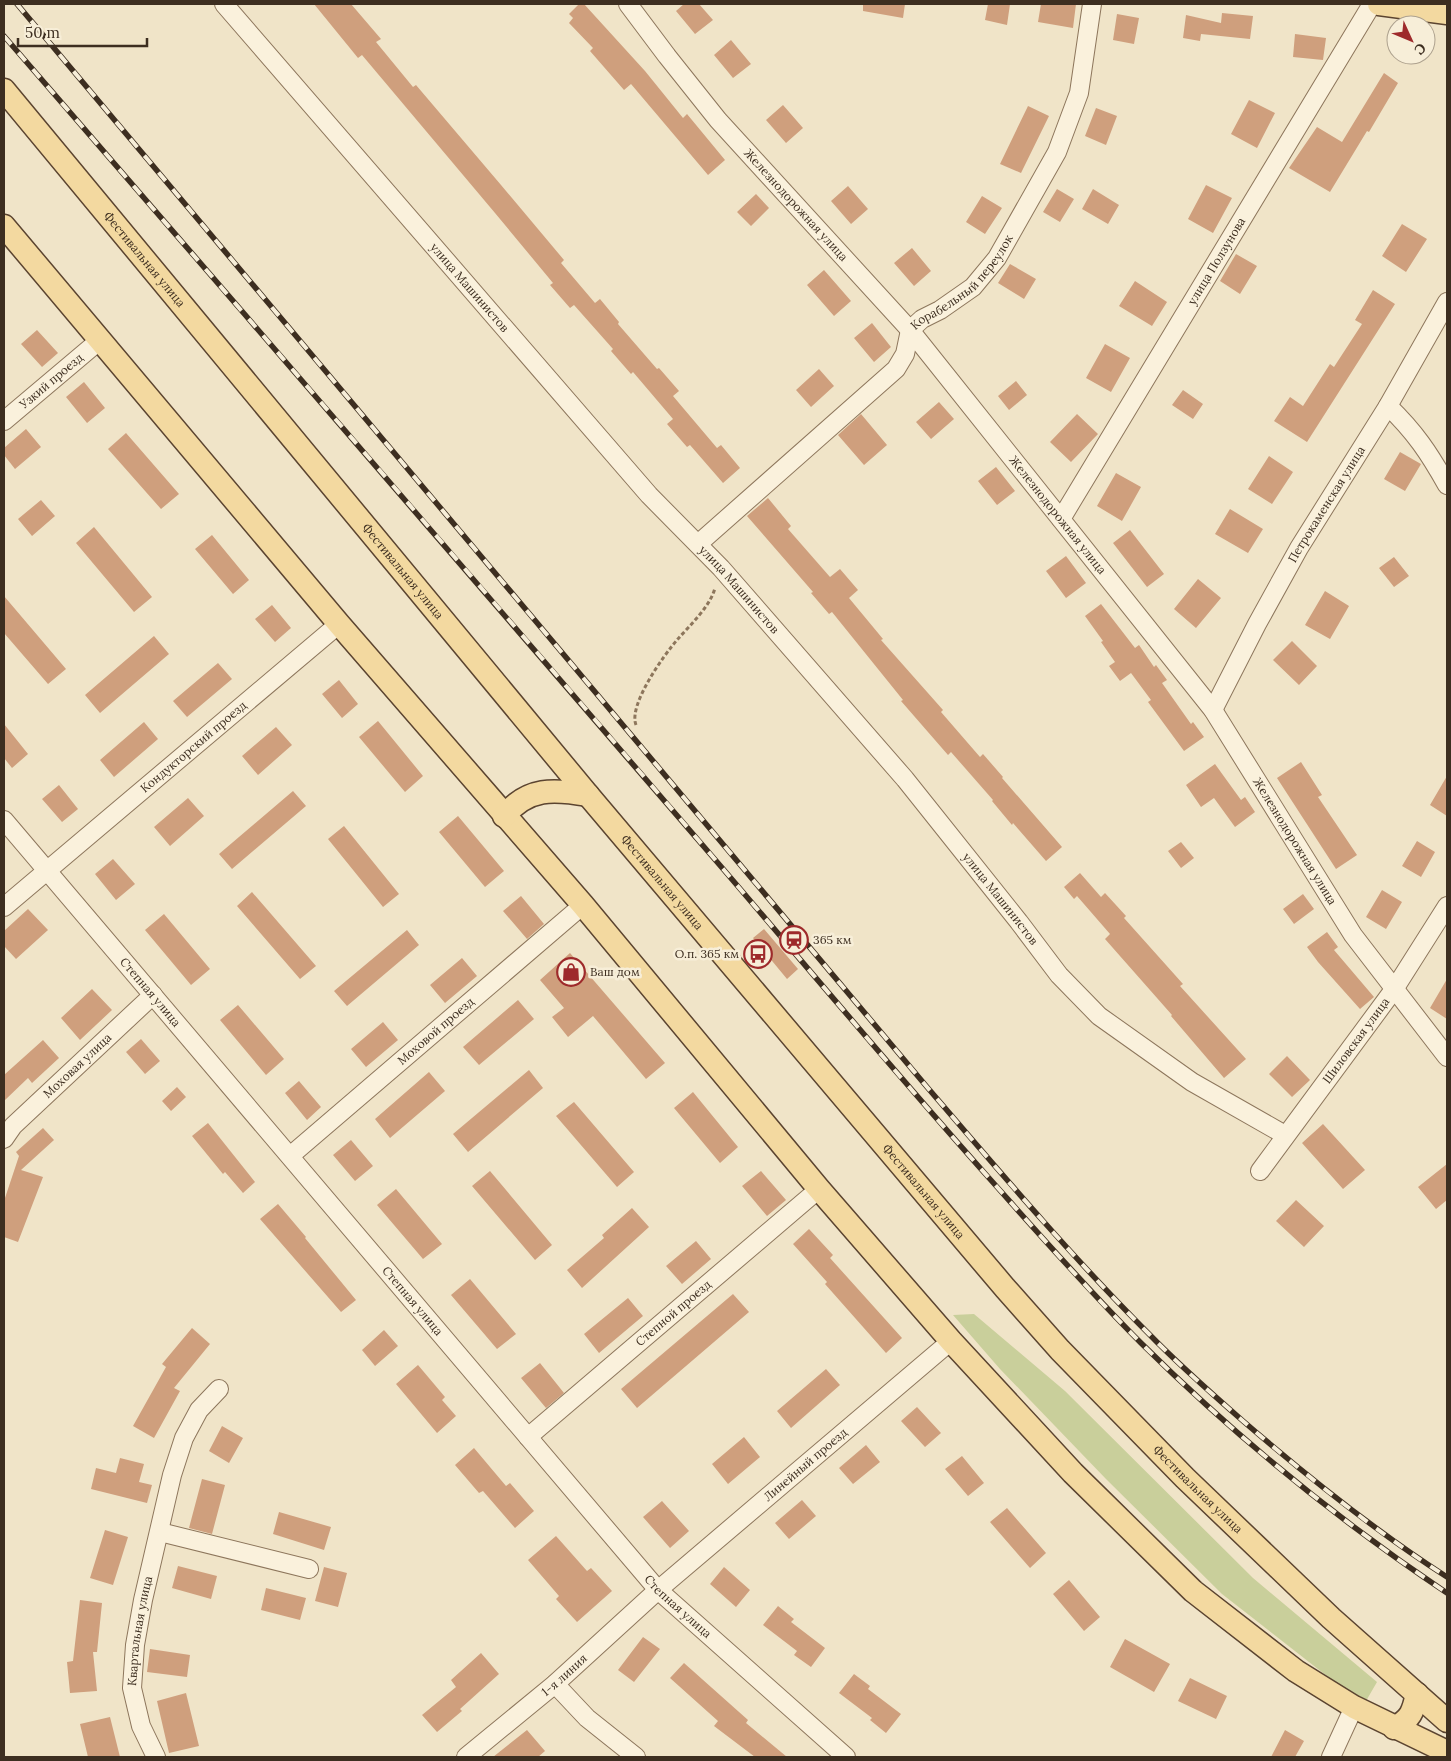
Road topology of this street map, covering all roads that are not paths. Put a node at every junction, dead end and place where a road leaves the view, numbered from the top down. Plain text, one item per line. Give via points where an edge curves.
1 (224, 4) edge
2 (628, 4) edge
3 (1092, 4) edge
4 (1372, 4) edge
5 (1379, 4) edge
6 (1447, 13) edge
7 (4, 90) edge
8 (4, 226) edge
9 (1447, 302) edge
10 (910, 330) junction
11 (100, 340) junction
12 (1388, 406) junction
13 (4, 422) edge
14 (1447, 485) edge
15 (1061, 519) junction
16 (698, 544) junction
17 (339, 624) junction
18 (1213, 710) junction
19 (588, 795) junction
20 (504, 816) junction
21 (4, 820) edge
22 (47, 871) junction
23 (583, 905) junction
24 (1447, 906) edge
25 (4, 907) edge
26 (1394, 988) junction
27 (153, 994) junction
28 (1447, 1057) edge
29 (1285, 1135) junction
30 (4, 1139) edge
31 (290, 1156) junction
32 (1260, 1171) dead end
33 (819, 1189) junction
34 (951, 1341) junction
35 (219, 1389) dead end
36 (528, 1437) junction
37 (160, 1532) junction
38 (309, 1569) dead end
39 (658, 1590) junction
40 (555, 1684) junction
41 (1417, 1694) junction
42 (1354, 1708) junction
43 (1447, 1721) edge
44 (1394, 1728) junction
45 (1447, 1752) edge
46 (156, 1757) edge
47 (466, 1757) edge
48 (636, 1757) edge
49 (846, 1757) edge
50 (1331, 1757) edge

1 - 16 street, улица Машинистов via 662,510
2 - 10 street, Железнодорожная улица via 718,120
3 - 10 street, Корабельный переулок via 1079,93 1057,152 997,258 973,287
4 - 15 street, улица Ползунова
5 - 6 main road
7 - 19 main road, Фестивальная улица
8 - 11 main road
9 - 12 street, Петрокаменская улица
10 - 15 street, Железнодорожная улица
10 - 16 street, Корабельный переулок via 905,354 896,369
11 - 13 street, Узкий проезд
11 - 17 main road
12 - 14 street via 1429,452
12 - 18 street, Петрокаменская улица via 1299,548
15 - 18 street, Железнодорожная улица
16 - 29 street, улица Машинистов via 921,798 1059,975 1099,1016 1192,1082
17 - 20 main road
17 - 22 street, Кондукторский проезд
18 - 26 street, Железнодорожная улица via 1353,935
19 - 20 main road via 544,791 524,798
19 - 41 main road, Фестивальная улица via 1060,1350 1265,1556
20 - 23 main road
21 - 22 street, Степная улица
22 - 25 street, Кондукторский проезд
22 - 27 street, Степная улица
23 - 31 street, Моховой проезд
23 - 33 main road
24 - 26 street, Шиловская улица
26 - 28 street, Железнодорожная улица
26 - 29 street, Шиловская улица
27 - 30 street, Моховая улица via 18,1121
27 - 31 street, Степная улица
29 - 32 street, Шиловская улица
31 - 36 street, Степная улица
33 - 34 main road
33 - 36 street, Степной проезд
34 - 39 street, Линейный проезд
34 - 42 main road via 1072,1473 1193,1591 1296,1671
35 - 37 street, Квартальная улица via 199,1410 184,1438 172,1474
36 - 39 street, Степная улица
37 - 38 street
37 - 46 street, Квартальная улица via 135,1645 132,1688 141,1726
39 - 40 street, 1-я линия
39 - 49 street, Степная улица
40 - 47 street, 1-я линия
40 - 48 street via 587,1718
41 - 43 main road, Фестивальная улица
41 - 44 main road via 1414,1710 1406,1721
42 - 44 main road
42 - 50 street
44 - 45 main road

